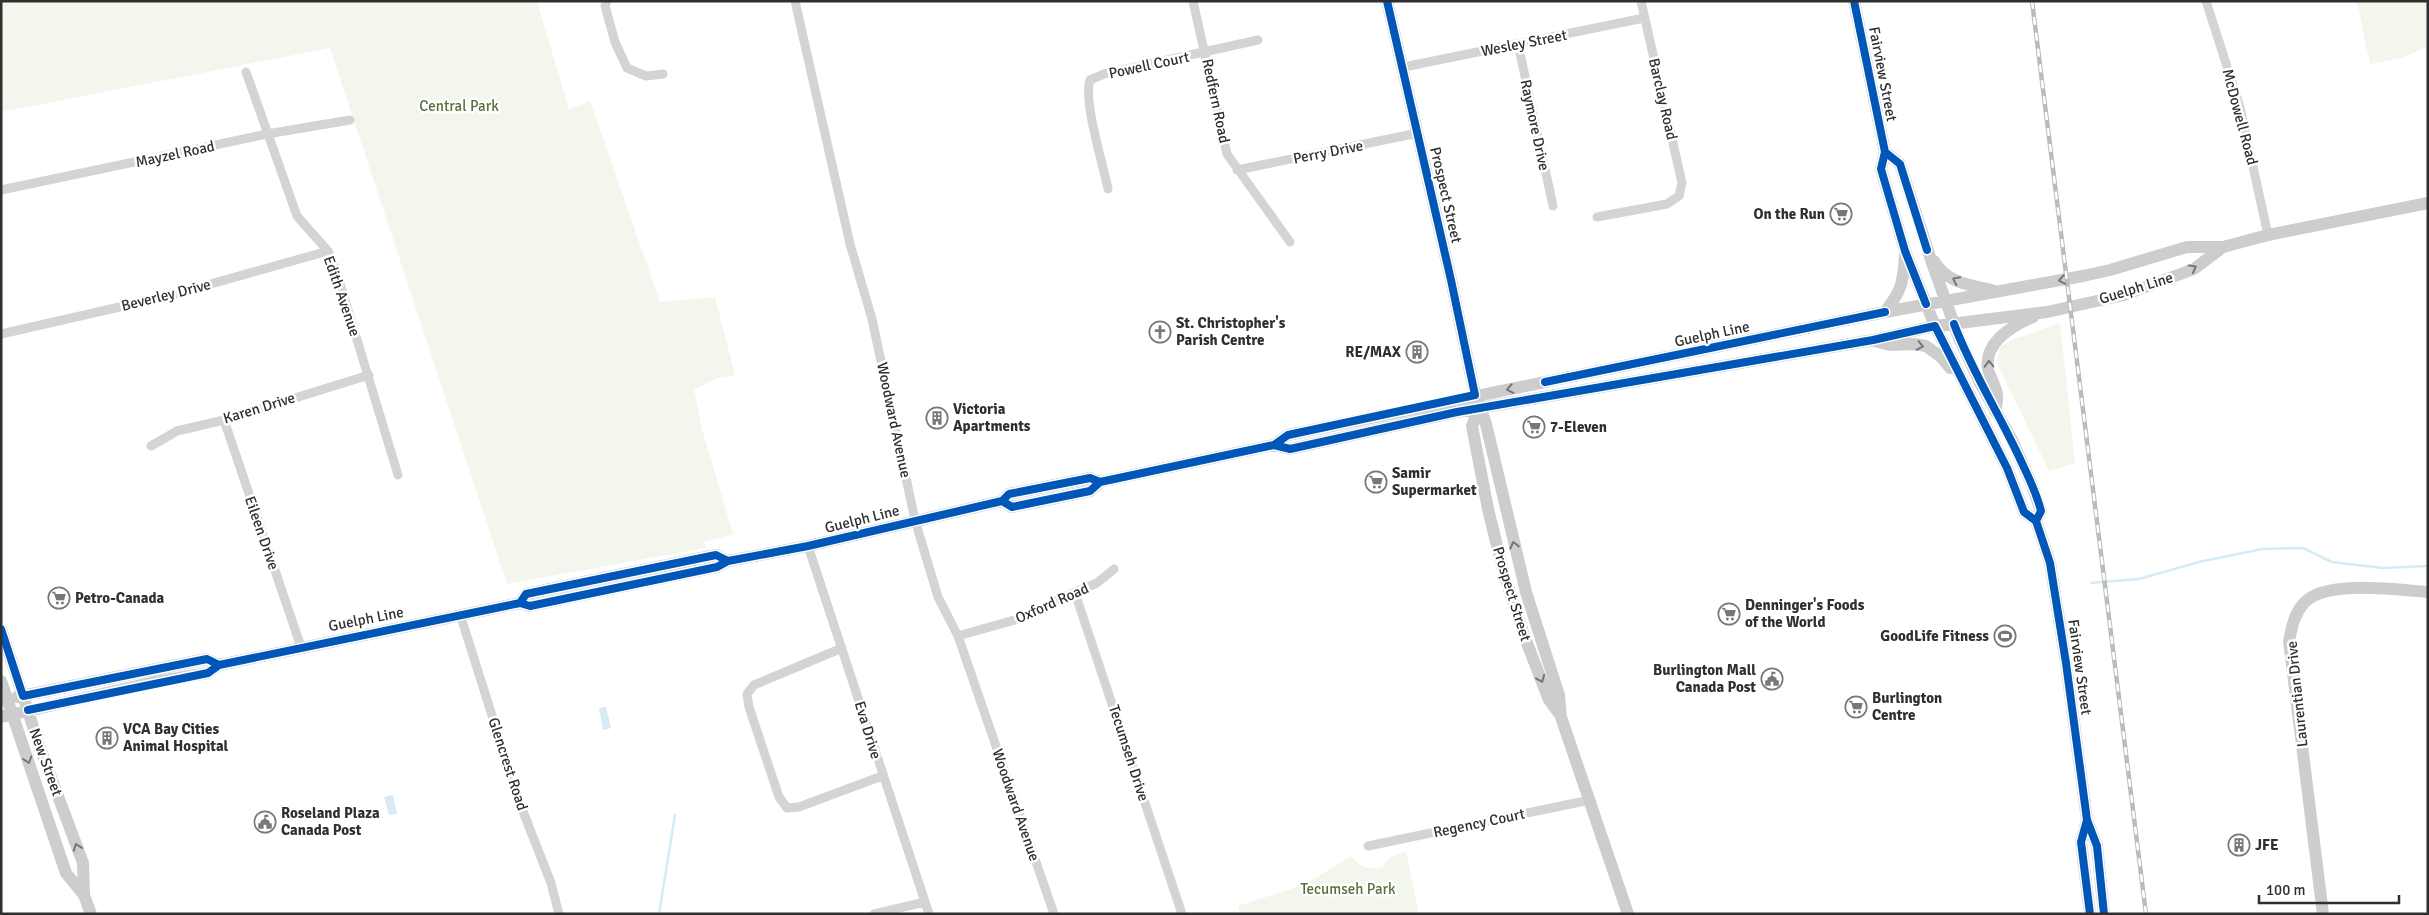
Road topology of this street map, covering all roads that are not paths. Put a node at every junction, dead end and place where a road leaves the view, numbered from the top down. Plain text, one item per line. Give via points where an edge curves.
1 (607, 1) edge
2 (795, 1) edge
3 (1193, 1) edge
4 (1387, 1) edge
5 (1641, 1) edge
6 (1854, 1) edge
7 (2206, 1) edge
8 (1644, 18) junction
9 (1258, 40) dead end
10 (1518, 44) junction
11 (1206, 53) junction
12 (1404, 67) junction
13 (246, 72) dead end
14 (663, 74) dead end
15 (350, 120) dead end
16 (1418, 133) junction
17 (267, 134) junction
18 (1885, 152) junction
19 (1237, 170) junction
20 (1108, 188) dead end
21 (1, 190) edge
22 (2428, 203) edge
23 (1553, 206) dead end
24 (1597, 217) dead end
25 (2268, 235) junction
26 (1290, 242) dead end
27 (2223, 247) junction
28 (1927, 250) junction
29 (328, 251) junction
30 (1905, 251) junction
31 (1997, 291) junction
32 (1945, 301) junction
33 (1926, 304) junction
34 (1885, 312) junction
35 (2047, 312) junction
36 (1954, 324) junction
37 (1935, 326) junction
38 (1, 334) edge
39 (1873, 340) junction
40 (1958, 374) junction
41 (369, 375) junction
42 (1477, 402) junction
43 (1995, 411) junction
44 (224, 420) junction
45 (151, 446) dead end
46 (398, 474) dead end
47 (915, 520) junction
48 (2036, 521) junction
49 (808, 546) junction
50 (1114, 569) dead end
51 (2428, 592) edge
52 (1075, 593) junction
53 (460, 614) junction
54 (1, 629) edge
55 (958, 636) junction
56 (301, 647) junction
57 (842, 648) junction
58 (219, 665) junction
59 (1, 681) edge
60 (23, 696) junction
61 (5, 700) edge
62 (28, 710) junction
63 (7, 715) edge
64 (882, 776) junction
65 (1590, 800) junction
66 (2087, 820) junction
67 (1368, 846) dead end
68 (84, 895) junction
69 (925, 902) junction
70 (90, 914) edge
71 (559, 914) edge
72 (874, 914) edge
73 (929, 914) edge
74 (1054, 914) edge
75 (1182, 914) edge
76 (1628, 914) edge
77 (2090, 914) edge
78 (2104, 914) edge
79 (2322, 914) edge

1 - 14 street via 605,6 615,42 628,68 646,76
2 - 47 street, Woodward Avenue via 850,244 872,319
3 - 11 street, Redfern Road
4 - 12 main road, Prospect Street
5 - 8 street, Barclay Road
6 - 18 main road, Fairview Street
7 - 25 street, McDowell Road via 2240,107
8 - 10 street, Wesley Street
8 - 24 street, Barclay Road via 1682,183 1679,196 1667,204
9 - 11 street, Powell Court
10 - 12 street, Wesley Street
10 - 23 street, Raymore Drive
11 - 19 street, Redfern Road via 1226,154
11 - 20 street, Powell Court via 1104,74 1090,80 1087,89
12 - 16 main road, Prospect Street
13 - 17 street, Edith Avenue
15 - 17 street, Mayzel Road
16 - 19 street, Perry Drive
16 - 42 main road, Prospect Street
17 - 21 street, Mayzel Road
17 - 29 street, Edith Avenue via 297,216
18 - 28 main road, Fairview Street via 1900,164
18 - 30 main road, Fairview Street via 1881,169
19 - 26 street, Redfern Road
22 - 25 main road, Guelph Line
25 - 27 main road, Guelph Line
27 -> 31 main road, Guelph Line via 2187,247 2110,270
35 -> 27 main road, Guelph Line via 2124,296 2194,269
31 -> 28 main road via 1957,282 1945,274
28 - 32 main road, Fairview Street
29 - 38 street, Beverley Drive via 168,296
29 - 41 street, Edith Avenue
30 - 33 main road, Fairview Street
30 - 34 main road via 1903,285
31 - 32 main road, Guelph Line
32 - 33 main road, Guelph Line
32 - 36 main road, Fairview Street
33 - 34 main road, Guelph Line
33 - 37 main road, Fairview Street
34 -> 42 main road, Guelph Line
35 - 36 main road, Guelph Line
43 -> 35 main road via 1997,395 1988,368 1992,348 2014,326
36 - 37 main road, Guelph Line
36 - 43 main road, Fairview Street
37 - 39 main road, Guelph Line
37 - 40 main road, Fairview Street
39 -> 40 main road via 1890,345 1926,346
39 - 42 main road, Guelph Line
40 - 48 main road, Fairview Street via 2007,468 2024,512
41 - 44 street, Karen Drive
41 - 46 street, Edith Avenue
42 - 47 main road, Guelph Line via 1290,449 1274,445 1100,482 1090,478 1009,494 1002,502
42 - 65 main road, Prospect Street via 1472,426 1504,574 1525,638 1549,700 1561,716
43 - 48 main road, Fairview Street via 2012,440 2039,503 2041,511
44 - 45 street, Karen Drive via 177,431
44 - 56 street, Eileen Drive
47 - 49 main road, Guelph Line
47 - 55 street, Woodward Avenue via 938,597
48 - 66 main road, Fairview Street via 2050,563
49 - 53 main road, Guelph Line via 728,560 716,555 526,594 520,603
49 - 57 street, Eva Drive
50 - 52 street, Oxford Road via 1097,583
51 - 79 main road, Laurentian Drive via 2341,588 2322,592 2305,602 2294,619 2289,641
52 - 55 street, Oxford Road via 1032,615
52 - 75 street, Tecumseh Drive
53 - 56 main road, Guelph Line
53 - 71 street, Glencrest Road via 519,801 551,883
54 - 60 main road, New Street
55 - 74 street, Woodward Avenue
56 - 58 main road, Guelph Line
57 - 64 street, Eva Drive
57 - 64 street via 754,685 747,694 749,707 779,797 787,808 799,807
58 - 60 main road, Guelph Line via 207,659
58 - 62 main road, Guelph Line via 208,673
59 - 61 main road, New Street
60 - 61 main road, Guelph Line
60 - 62 main road, New Street
61 - 63 main road, New Street
62 - 63 main road, Guelph Line
68 -> 62 main road, New Street via 83,863
63 -> 68 main road, New Street via 66,873
64 - 69 street, Eva Drive
65 - 67 street, Regency Court
65 - 76 main road, Prospect Street
66 - 77 main road, Fairview Street via 2081,842
66 - 78 main road, Fairview Street via 2097,846
68 - 70 main road, New Street
69 - 72 street
69 - 73 street, Eva Drive

